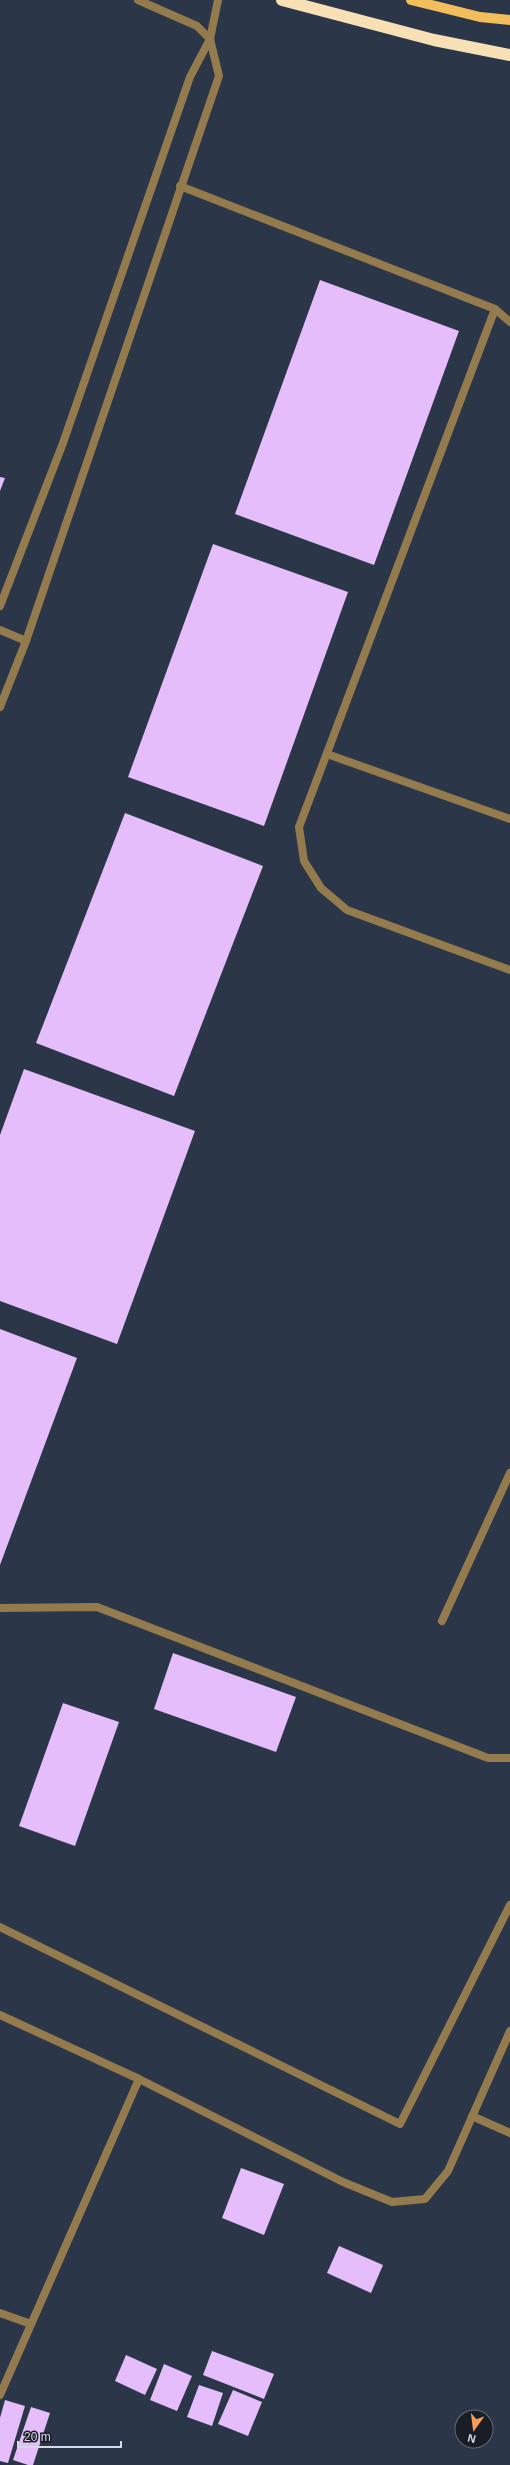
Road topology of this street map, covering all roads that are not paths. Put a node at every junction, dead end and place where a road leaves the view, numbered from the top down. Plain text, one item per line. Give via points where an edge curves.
1 (138, 0) edge
2 (218, 0) edge
3 (282, 0) edge
4 (411, 0) edge
5 (510, 20) edge
6 (210, 39) junction
7 (510, 55) edge
8 (180, 186) junction
9 (495, 309) junction
10 (510, 322) edge
11 (0, 606) edge
12 (0, 630) edge
13 (26, 641) junction
14 (0, 707) edge
15 (327, 754) junction
16 (510, 819) edge
17 (510, 970) edge
18 (510, 1473) edge
19 (0, 1608) edge
20 (442, 1621) dead end
21 (510, 1758) edge
22 (510, 1905) edge
23 (0, 1927) edge
24 (0, 2015) edge
25 (510, 2031) edge
26 (139, 2079) junction
27 (472, 2116) junction
28 (510, 2133) edge
29 (0, 2313) edge
30 (31, 2324) junction
31 (0, 2395) edge

1 - 6 street via 197,26
2 - 6 street
3 - 7 highway via 434,40
4 - 5 main road via 480,17
6 - 8 street via 219,76
6 - 11 street via 190,77 63,443
8 - 9 street
8 - 13 street
9 - 10 street
9 - 15 street
12 - 13 street
13 - 14 street
15 - 16 street
15 - 17 street via 299,827 304,861 321,888 347,910
18 - 20 street
19 - 21 street via 97,1607 488,1758
22 - 23 street via 400,2124
24 - 26 street
25 - 27 street
26 - 27 street via 343,2182 392,2202 425,2198 448,2171
26 - 30 street
27 - 28 street
29 - 30 street
30 - 31 street

